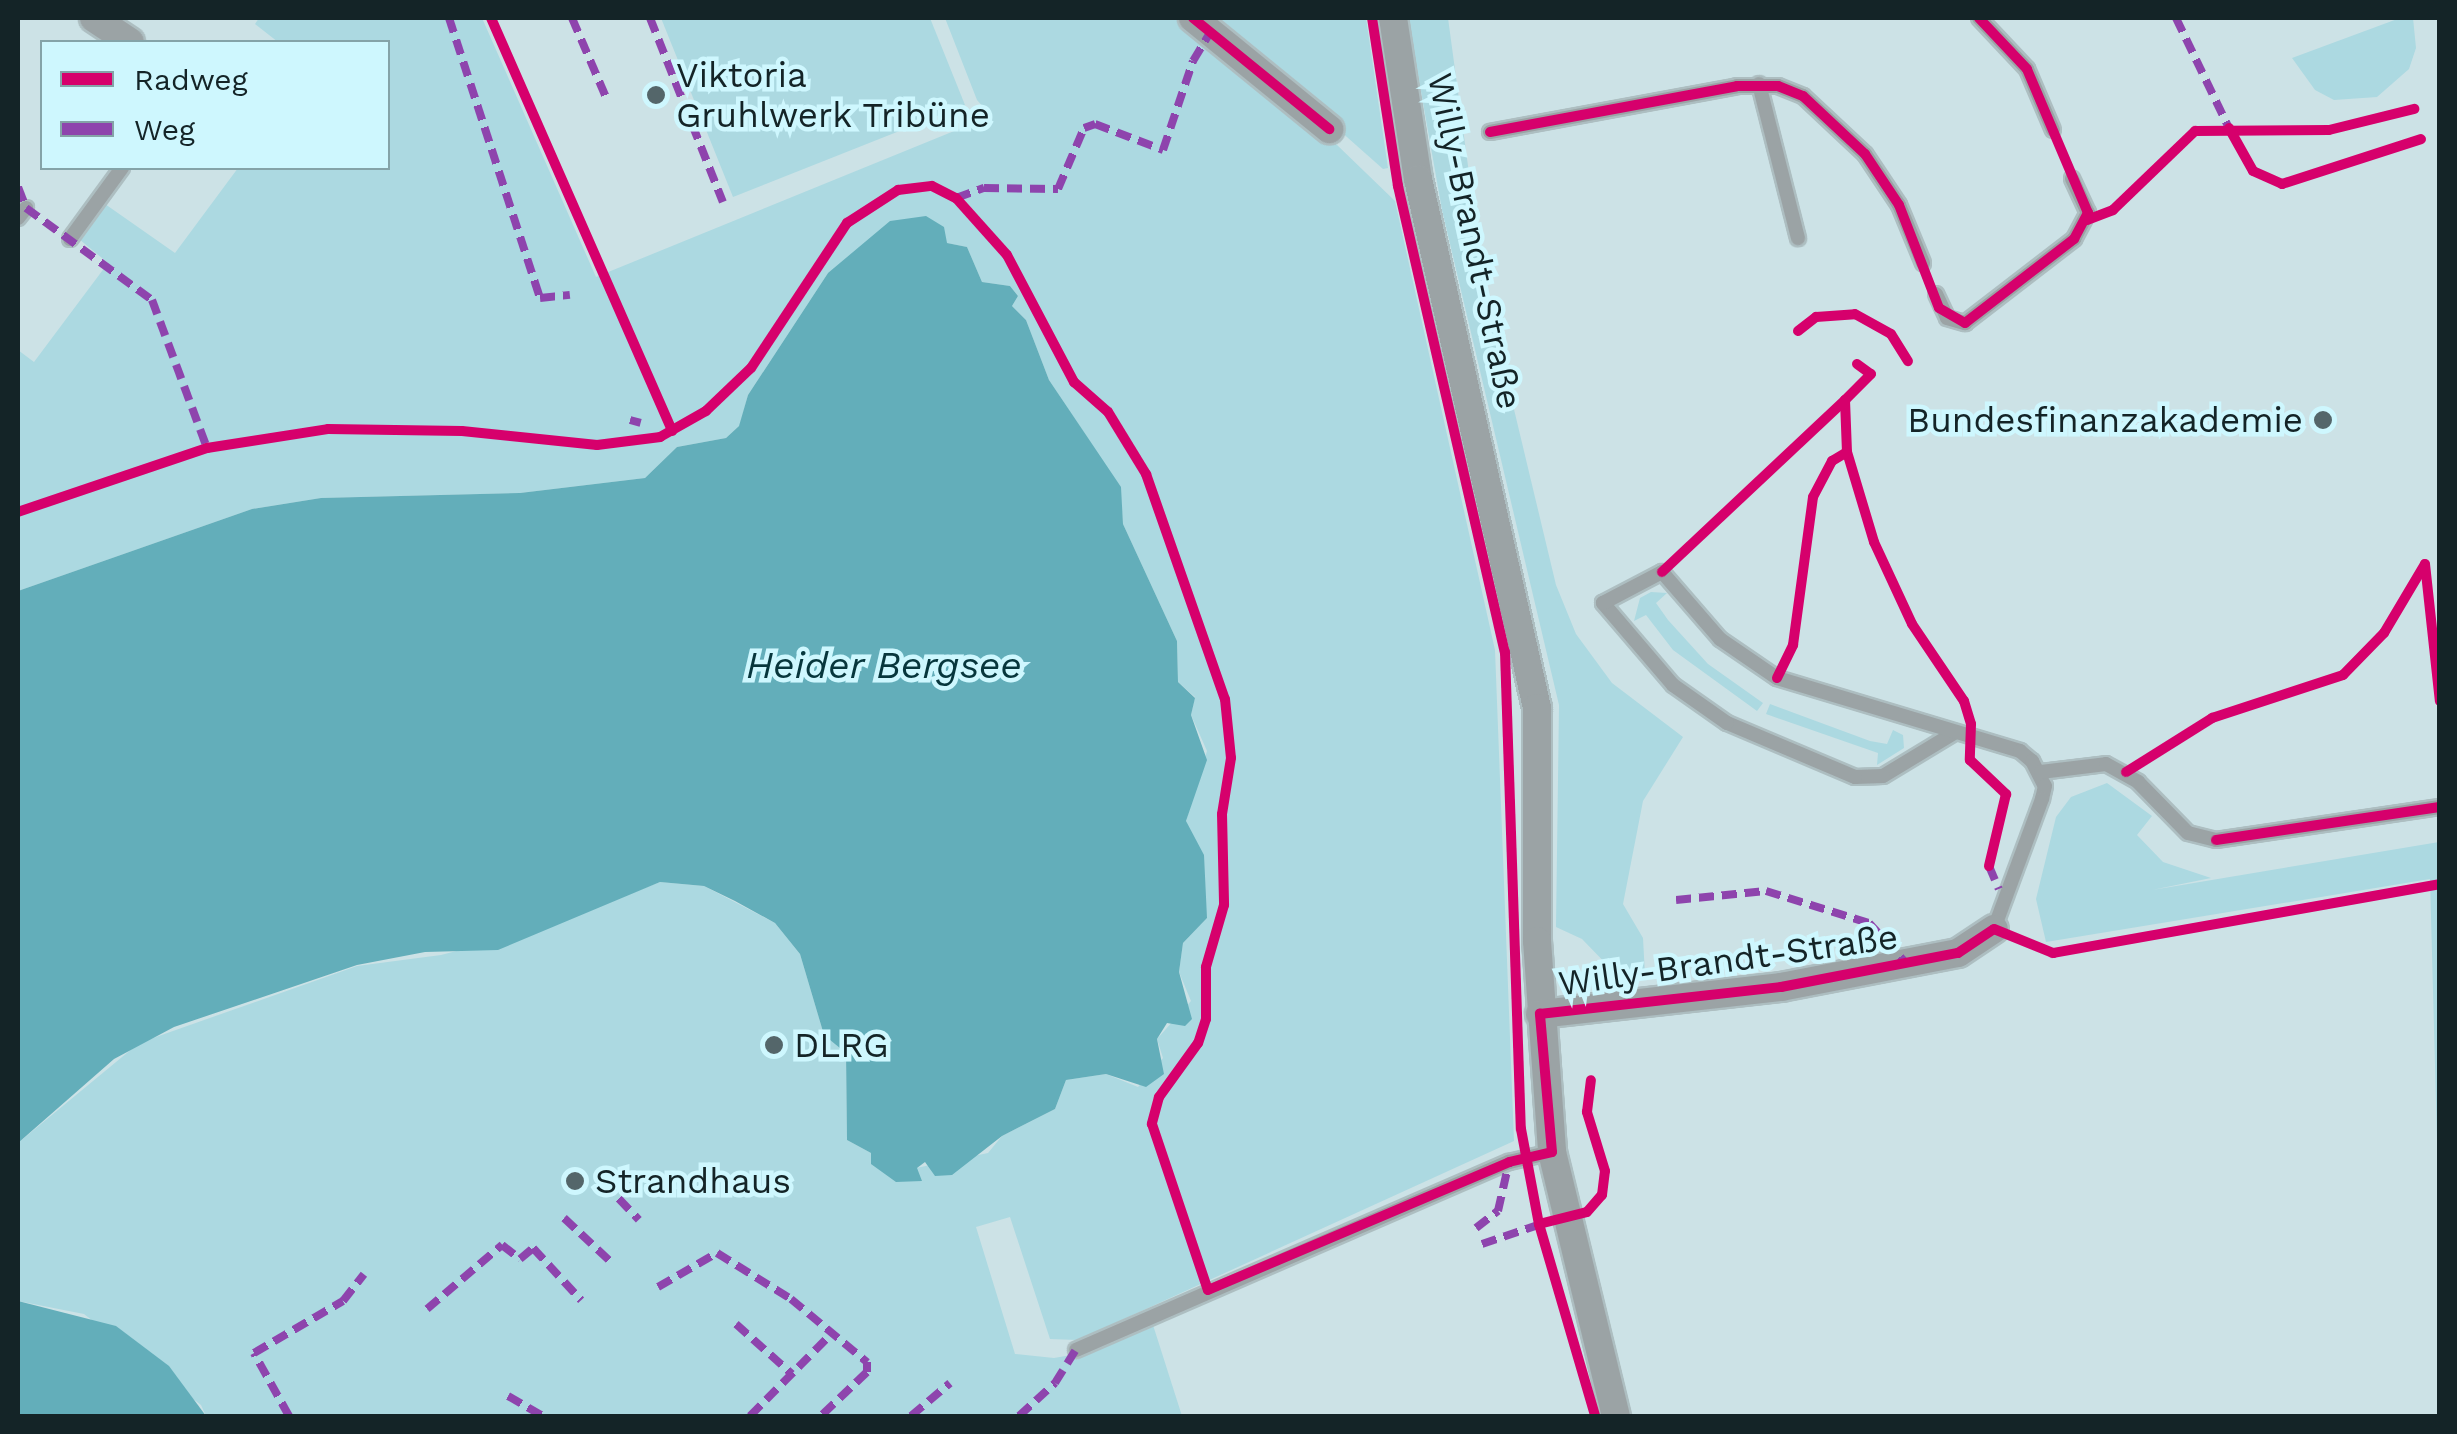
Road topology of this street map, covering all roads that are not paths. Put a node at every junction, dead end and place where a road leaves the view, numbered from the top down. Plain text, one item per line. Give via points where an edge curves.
1 (94, 18) edge
2 (1193, 18) edge
3 (1394, 18) edge
4 (1979, 18) edge
5 (127, 40) edge
6 (1758, 84) junction
7 (1330, 129) dead end
8 (2053, 130) dead end
9 (1490, 132) dead end
10 (121, 170) edge
11 (2072, 178) dead end
12 (1798, 238) dead end
13 (70, 239) dead end
14 (1923, 263) dead end
15 (1936, 294) dead end
16 (1954, 733) junction
17 (2040, 772) junction
18 (2440, 807) edge
19 (1994, 929) joint
20 (1540, 1014) junction
21 (1552, 1152) junction
22 (1076, 1350) dead end
23 (1616, 1416) edge

1 - 5 street
2 - 7 street
3 - 20 street, Willy-Brandt-Straße via 1418,178 1536,708
4 - 8 lane via 2028,69
6 - 9 lane
6 - 12 lane
6 - 14 lane via 1803,96 1840,126 1899,205
10 - 13 lane
11 - 15 lane via 2088,213 2074,239 1965,323 1947,318
16 - 16 lane via 1883,776 1855,777 1714,714 1673,685 1603,603 1662,572 1720,639 1778,678
16 - 17 lane via 2020,751
17 - 18 lane via 2106,764 2126,772 2188,832 2216,840
17 - 19 lane via 2042,799
19 - 20 street, Willy-Brandt-Straße via 1958,953 1781,987
20 - 21 street, Willy-Brandt-Straße
21 - 22 lane via 1508,1162
21 - 23 street, Willy-Brandt-Straße

